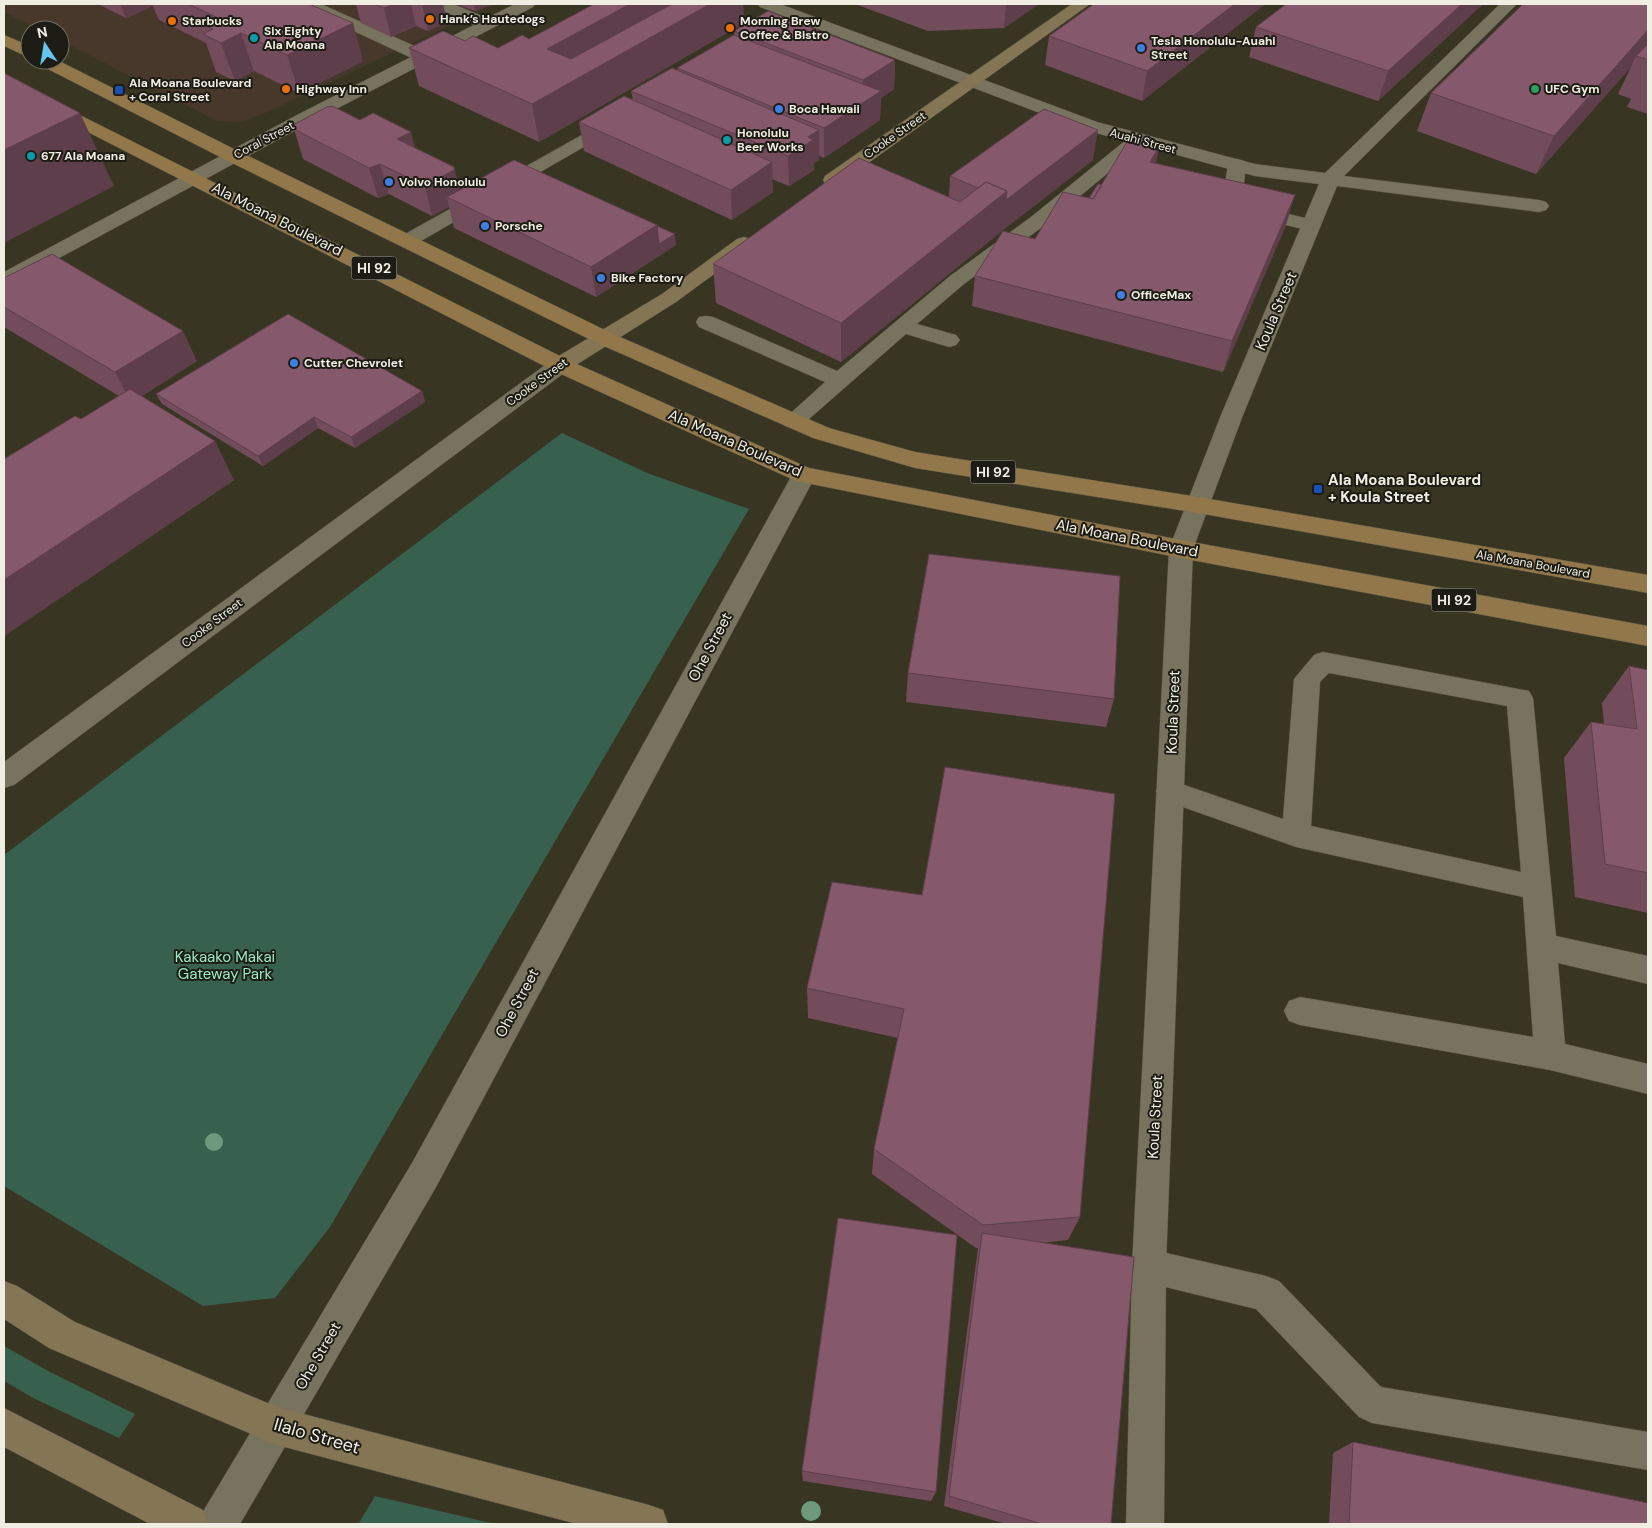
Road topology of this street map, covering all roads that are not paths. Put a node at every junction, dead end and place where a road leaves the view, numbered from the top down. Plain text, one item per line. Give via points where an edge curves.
1 (308, 4) edge
2 (440, 4) edge
3 (527, 4) edge
4 (766, 4) edge
5 (1082, 4) edge
6 (1509, 4) edge
7 (797, 16) junction
8 (487, 24) junction
9 (780, 26) edge
10 (4, 40) edge
11 (20, 48) edge
12 (424, 57) junction
13 (64, 70) edge
14 (973, 80) junction
15 (4, 82) edge
16 (626, 115) edge
17 (1137, 140) junction
18 (233, 156) junction
19 (1237, 165) junction
20 (196, 178) junction
21 (1330, 180) junction
22 (821, 188) edge
23 (1539, 206) dead end
24 (1311, 225) junction
25 (756, 234) edge
26 (407, 240) junction
27 (4, 280) edge
28 (706, 322) dead end
29 (902, 326) junction
30 (604, 338) junction
31 (949, 340) dead end
32 (560, 365) junction
33 (840, 380) junction
34 (793, 421) junction
35 (804, 474) junction
36 (1198, 505) junction
37 (1181, 549) junction
38 (1648, 584) edge
39 (1648, 636) edge
40 (4, 777) edge
41 (1170, 791) junction
42 (1296, 835) junction
43 (1537, 888) junction
44 (1542, 946) junction
45 (1648, 970) edge
46 (1300, 1012) dead end
47 (1550, 1055) junction
48 (1648, 1079) edge
49 (1149, 1266) junction
50 (4, 1299) edge
51 (277, 1426) junction
52 (4, 1427) edge
53 (1648, 1451) edge
54 (189, 1524) edge
55 (218, 1524) edge
56 (649, 1524) edge
57 (1145, 1524) edge

1 - 12 street
2 - 8 street
3 - 8 street, Coral Street
4 - 7 street, Auahi Street
5 - 14 street, Cooke Street
6 - 21 street, Koula Street
7 - 9 street
7 - 14 street, Auahi Street
8 - 12 street, Coral Street
10 - 11 main road
12 - 18 street, Coral Street
13 - 18 main road, Ala Moana Boulevard / HI 92
14 - 17 street, Auahi Street via 1091,126
14 - 22 street, Cooke Street
15 - 20 main road, Ala Moana Boulevard / HI 92
16 - 26 street
17 - 19 street, Auahi Street
17 - 29 street
18 - 20 street, Coral Street
18 - 26 main road, Ala Moana Boulevard / HI 92
19 - 21 street, Auahi Street
19 - 24 street via 1232,202 1238,208
20 - 27 street, Coral Street
20 - 32 main road, Ala Moana Boulevard / HI 92
21 - 23 street, Auahi Street
21 - 24 street, Koula Street
24 - 36 street, Koula Street
25 - 30 street, Cooke Street via 669,298
26 - 30 main road, Ala Moana Boulevard / HI 92
28 - 33 street
29 - 31 street
29 - 33 street
30 - 32 street, Cooke Street
30 - 34 main road, Ala Moana Boulevard / HI 92
32 - 35 main road, Ala Moana Boulevard / HI 92
32 - 40 street, Cooke Street
33 - 34 street
34 - 36 main road, Ala Moana Boulevard / HI 92 via 821,433 915,460
35 - 37 main road, Ala Moana Boulevard / HI 92
35 - 51 street, Ohe Street via 424,1175
36 - 37 street, Koula Street
36 - 38 main road, Ala Moana Boulevard / HI 92
37 - 39 main road, Ala Moana Boulevard / HI 92
37 - 41 street, Koula Street
41 - 42 street
41 - 49 street, Koula Street
42 - 43 street
42 - 43 street via 1307,679 1323,662 1520,698
43 - 44 street
44 - 45 street
44 - 47 street
46 - 47 street
47 - 48 street
49 - 53 street via 1266,1294 1372,1404
49 - 57 street, Koula Street
50 - 51 street, Ilalo Street via 62,1335
51 - 55 street, Ohe Street
51 - 56 street, Ilalo Street
52 - 54 street

